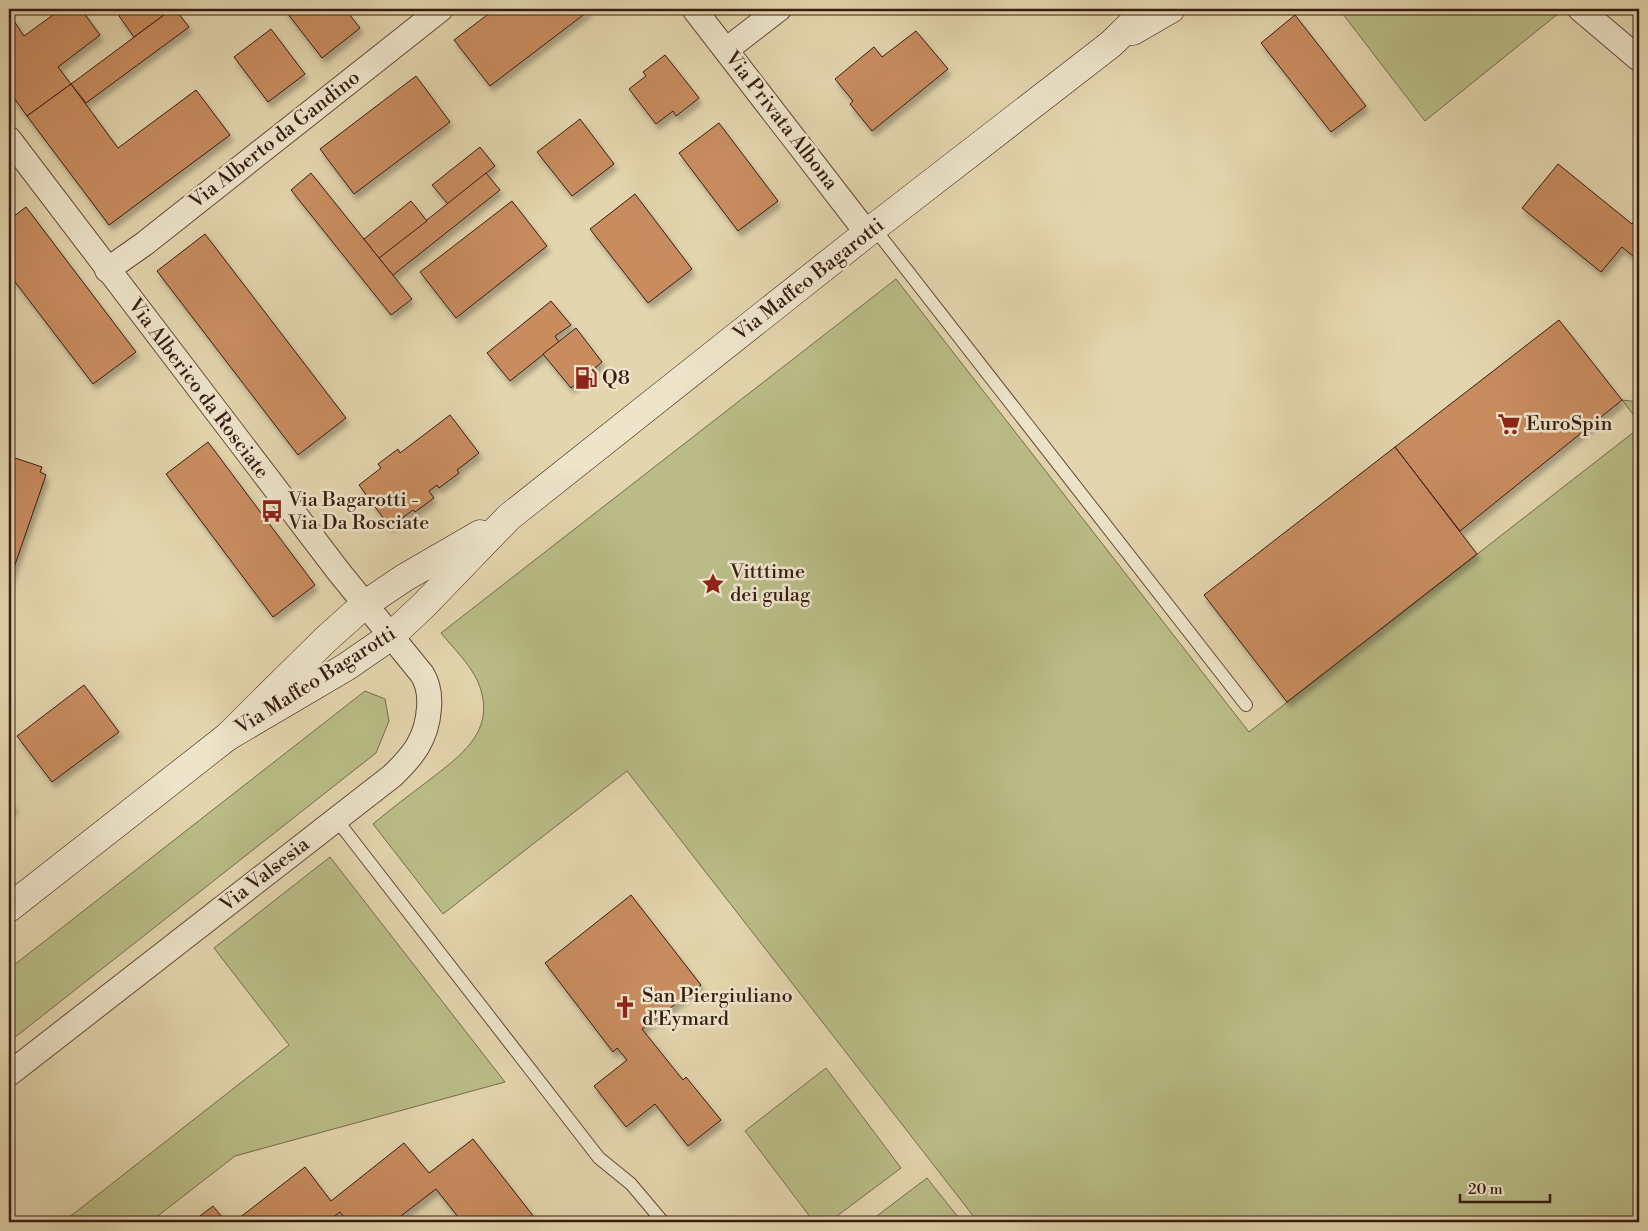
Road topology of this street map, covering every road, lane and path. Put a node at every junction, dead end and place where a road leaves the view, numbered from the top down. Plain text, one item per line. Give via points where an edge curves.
1 (442, 9) edge
2 (694, 9) edge
3 (779, 9) edge
4 (1147, 9) edge
5 (1171, 9) edge
6 (1581, 9) edge
7 (1110, 44) junction
8 (726, 50) junction
9 (1639, 59) edge
10 (9, 139) edge
11 (17, 166) edge
12 (871, 231) junction
13 (107, 270) junction
14 (509, 517) junction
15 (364, 605) junction
16 (391, 636) junction
17 (1246, 705) dead end
18 (227, 737) junction
19 (336, 818) junction
20 (9, 908) edge
21 (9, 1074) edge
22 (663, 1222) edge

1 - 13 street, Via Alberto da Gandino
2 - 8 street, Via Privata Albona
3 - 8 street
4 - 7 street, Via Maffeo Bagarotti
5 - 7 street, Via Maffeo Bagarotti
6 - 9 street
7 - 12 street, Via Maffeo Bagarotti
8 - 12 street, Via Privata Albona
10 - 11 street, Via Alberico da Rosciate
11 - 13 street, Via Alberico da Rosciate
12 - 14 street, Via Maffeo Bagarotti
12 - 17 lane
13 - 15 street, Via Alberico da Rosciate
14 - 15 street, Via Maffeo Bagarotti
14 - 16 street, Via Maffeo Bagarotti
15 - 16 street, Via Alberico da Rosciate
15 - 18 street, Via Maffeo Bagarotti
16 - 18 street, Via Maffeo Bagarotti via 346,667
16 - 19 street, Via Valsesia via 426,681 429,702 426,728 422,741 402,766
18 - 20 street, Via Maffeo Bagarotti
19 - 21 street, Via Valsesia
19 - 22 lane via 599,1158 631,1184

